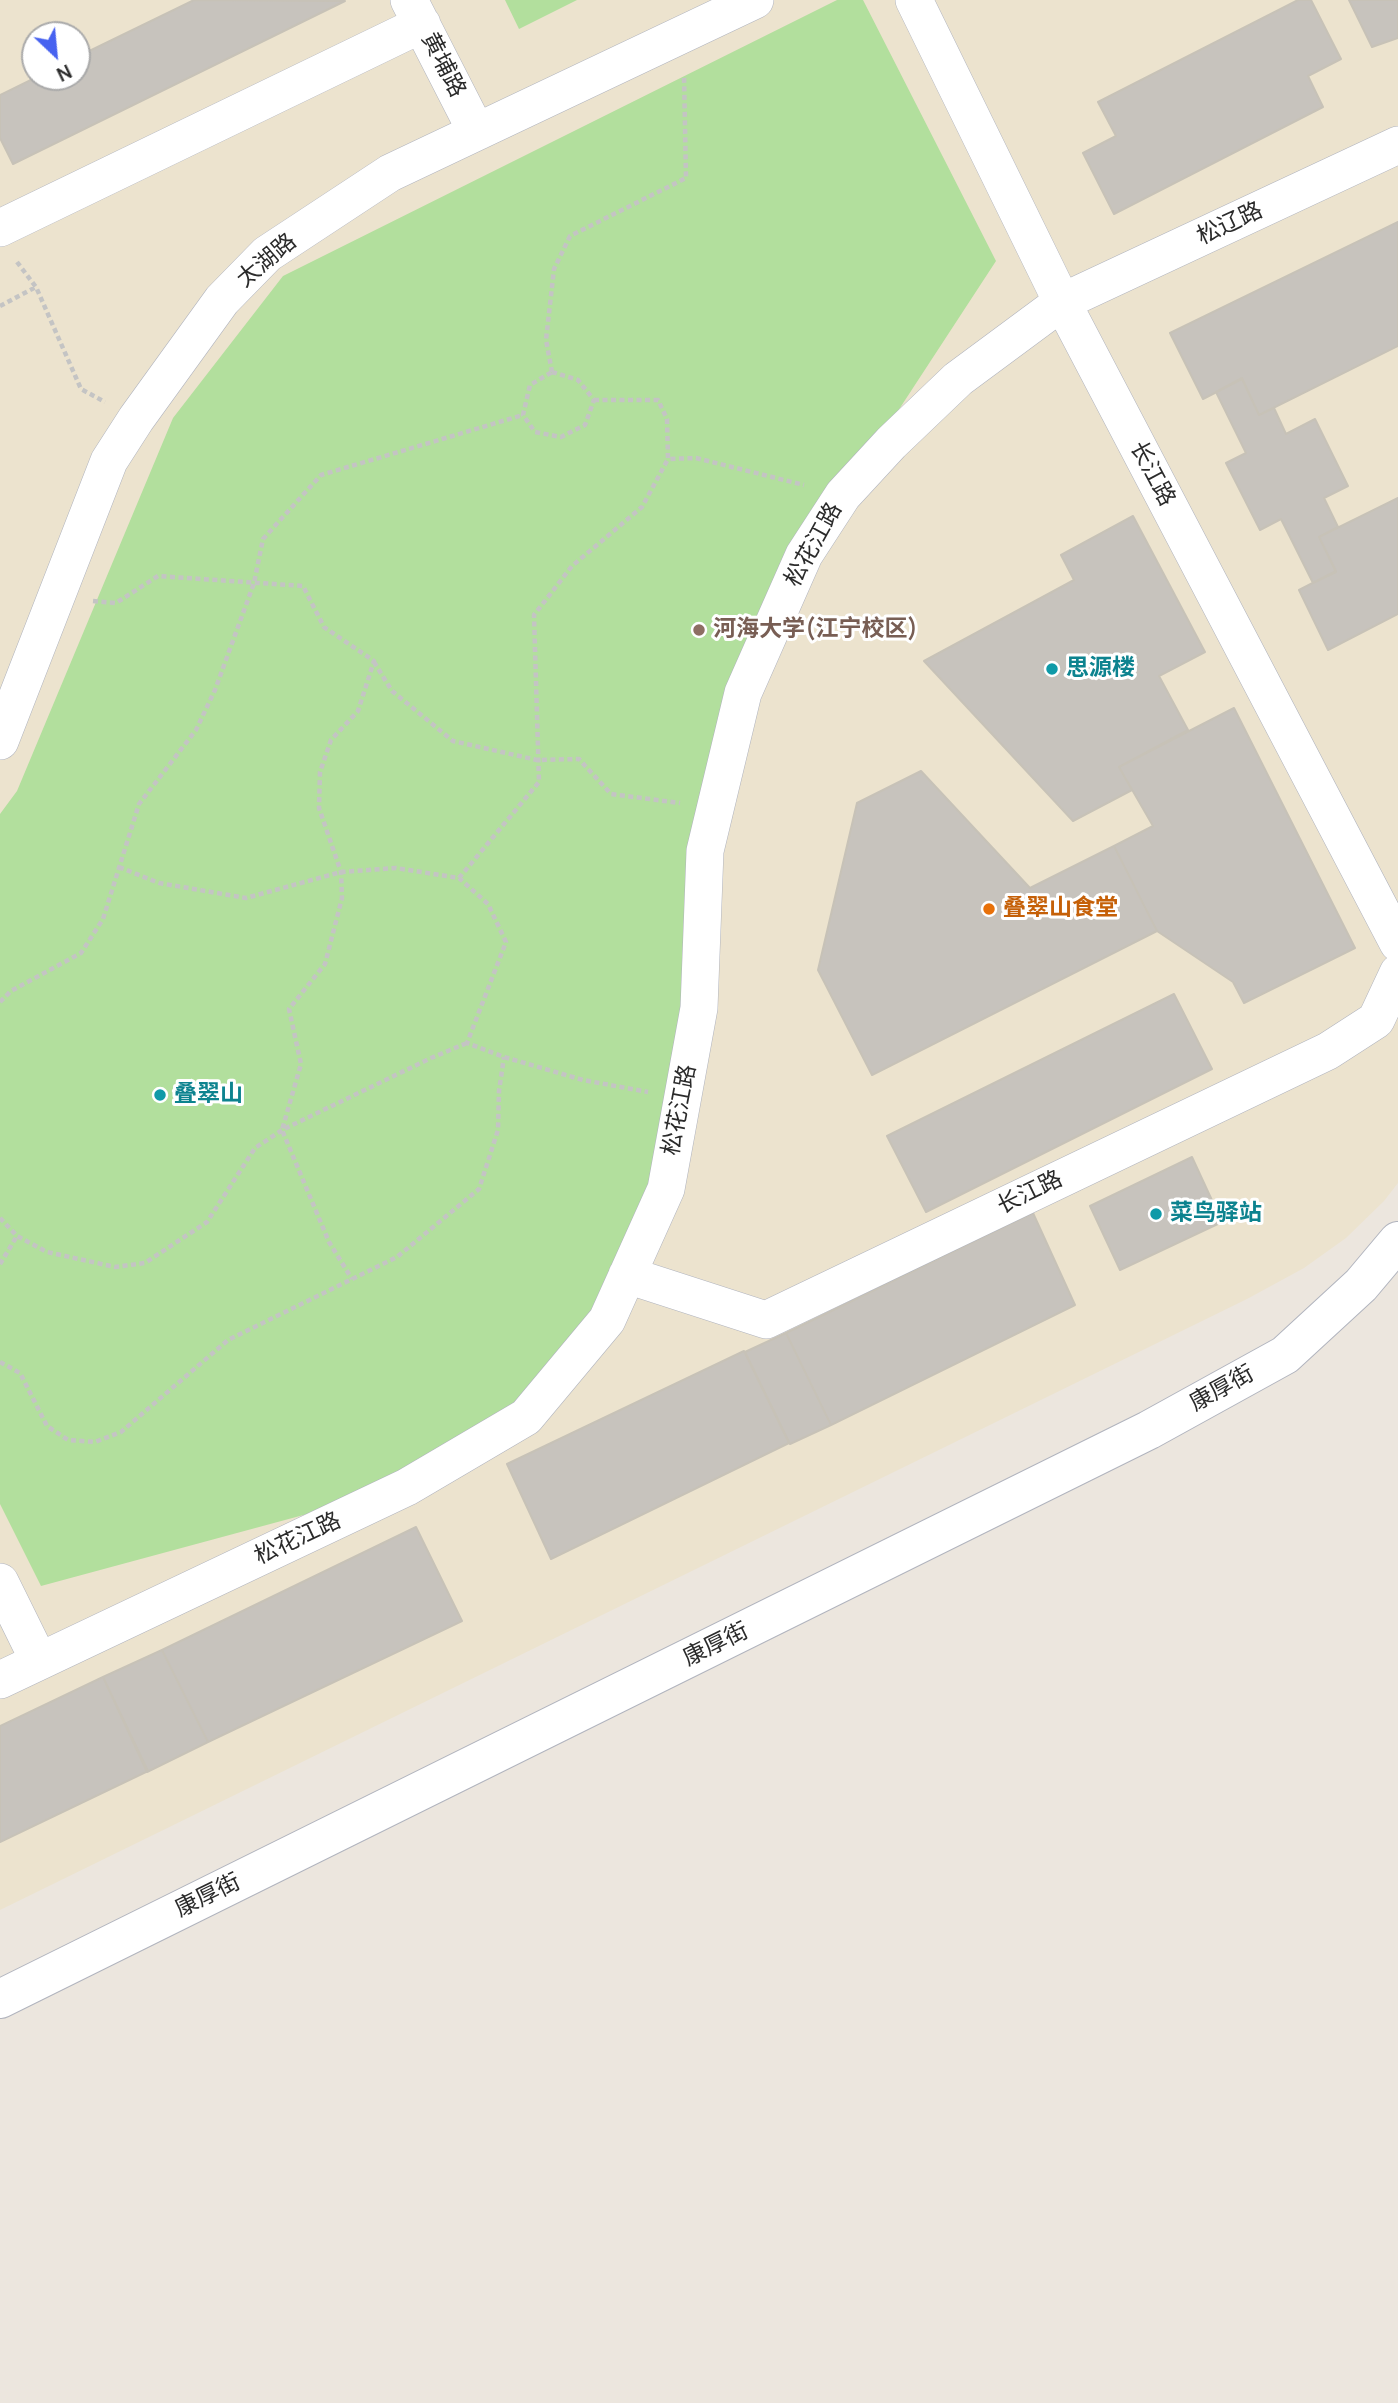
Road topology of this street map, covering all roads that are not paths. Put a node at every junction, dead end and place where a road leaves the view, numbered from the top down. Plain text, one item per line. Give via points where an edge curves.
1 (755, 0) edge
2 (914, 0) edge
3 (415, 12) edge
4 (476, 131) junction
5 (1398, 145) edge
6 (6, 241) edge
7 (1062, 302) junction
8 (0, 741) edge
9 (1398, 943) edge
10 (1398, 973) edge
11 (1398, 1241) edge
12 (627, 1275) junction
13 (0, 1582) edge
14 (39, 1661) junction
15 (0, 1680) edge
16 (0, 1999) edge

1 - 4 street, 太湖路
2 - 7 street, 长江路
3 - 4 street, 黄埔路
3 - 6 street
4 - 8 street, 太湖路 via 390,173 267,254 222,300 109,461
5 - 7 street, 松辽路
7 - 9 street, 长江路
7 - 12 street, 松花江路 via 958,379 891,443 843,495 804,555 743,693 705,851 699,1008 666,1189
10 - 12 street, 长江路 via 1376,1020 1328,1051 766,1320
11 - 16 main road, 康厚街 via 1361,1286 1285,1354 1149,1430
12 - 14 street, 松花江路 via 607,1320 526,1417 407,1487
13 - 14 street
14 - 15 street, 松花江路

